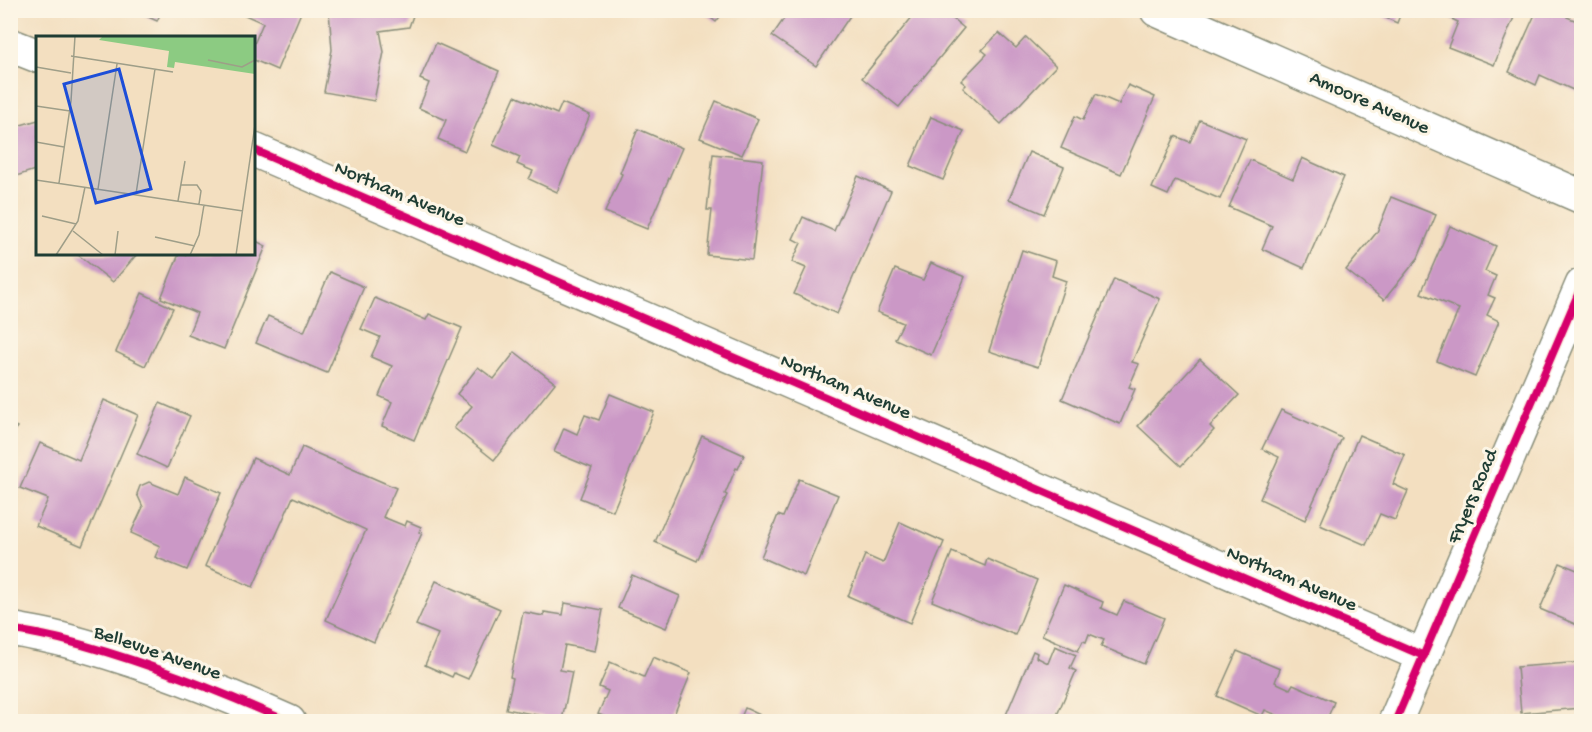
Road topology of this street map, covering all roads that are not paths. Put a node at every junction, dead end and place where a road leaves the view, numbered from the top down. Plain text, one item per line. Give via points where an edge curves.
1 (1157, 10) edge
2 (10, 45) edge
3 (36, 55) edge
4 (255, 150) edge
5 (1581, 197) edge
6 (1581, 285) edge
7 (10, 629) edge
8 (1424, 656) junction
9 (289, 722) edge
10 (1395, 722) edge

1 - 5 street, Amoore Avenue
2 - 3 street
4 - 8 street, Northam Avenue
6 - 8 street, Fryers Road
7 - 9 street, Bellevue Avenue via 58,638 133,660
8 - 10 street, Fryers Road

